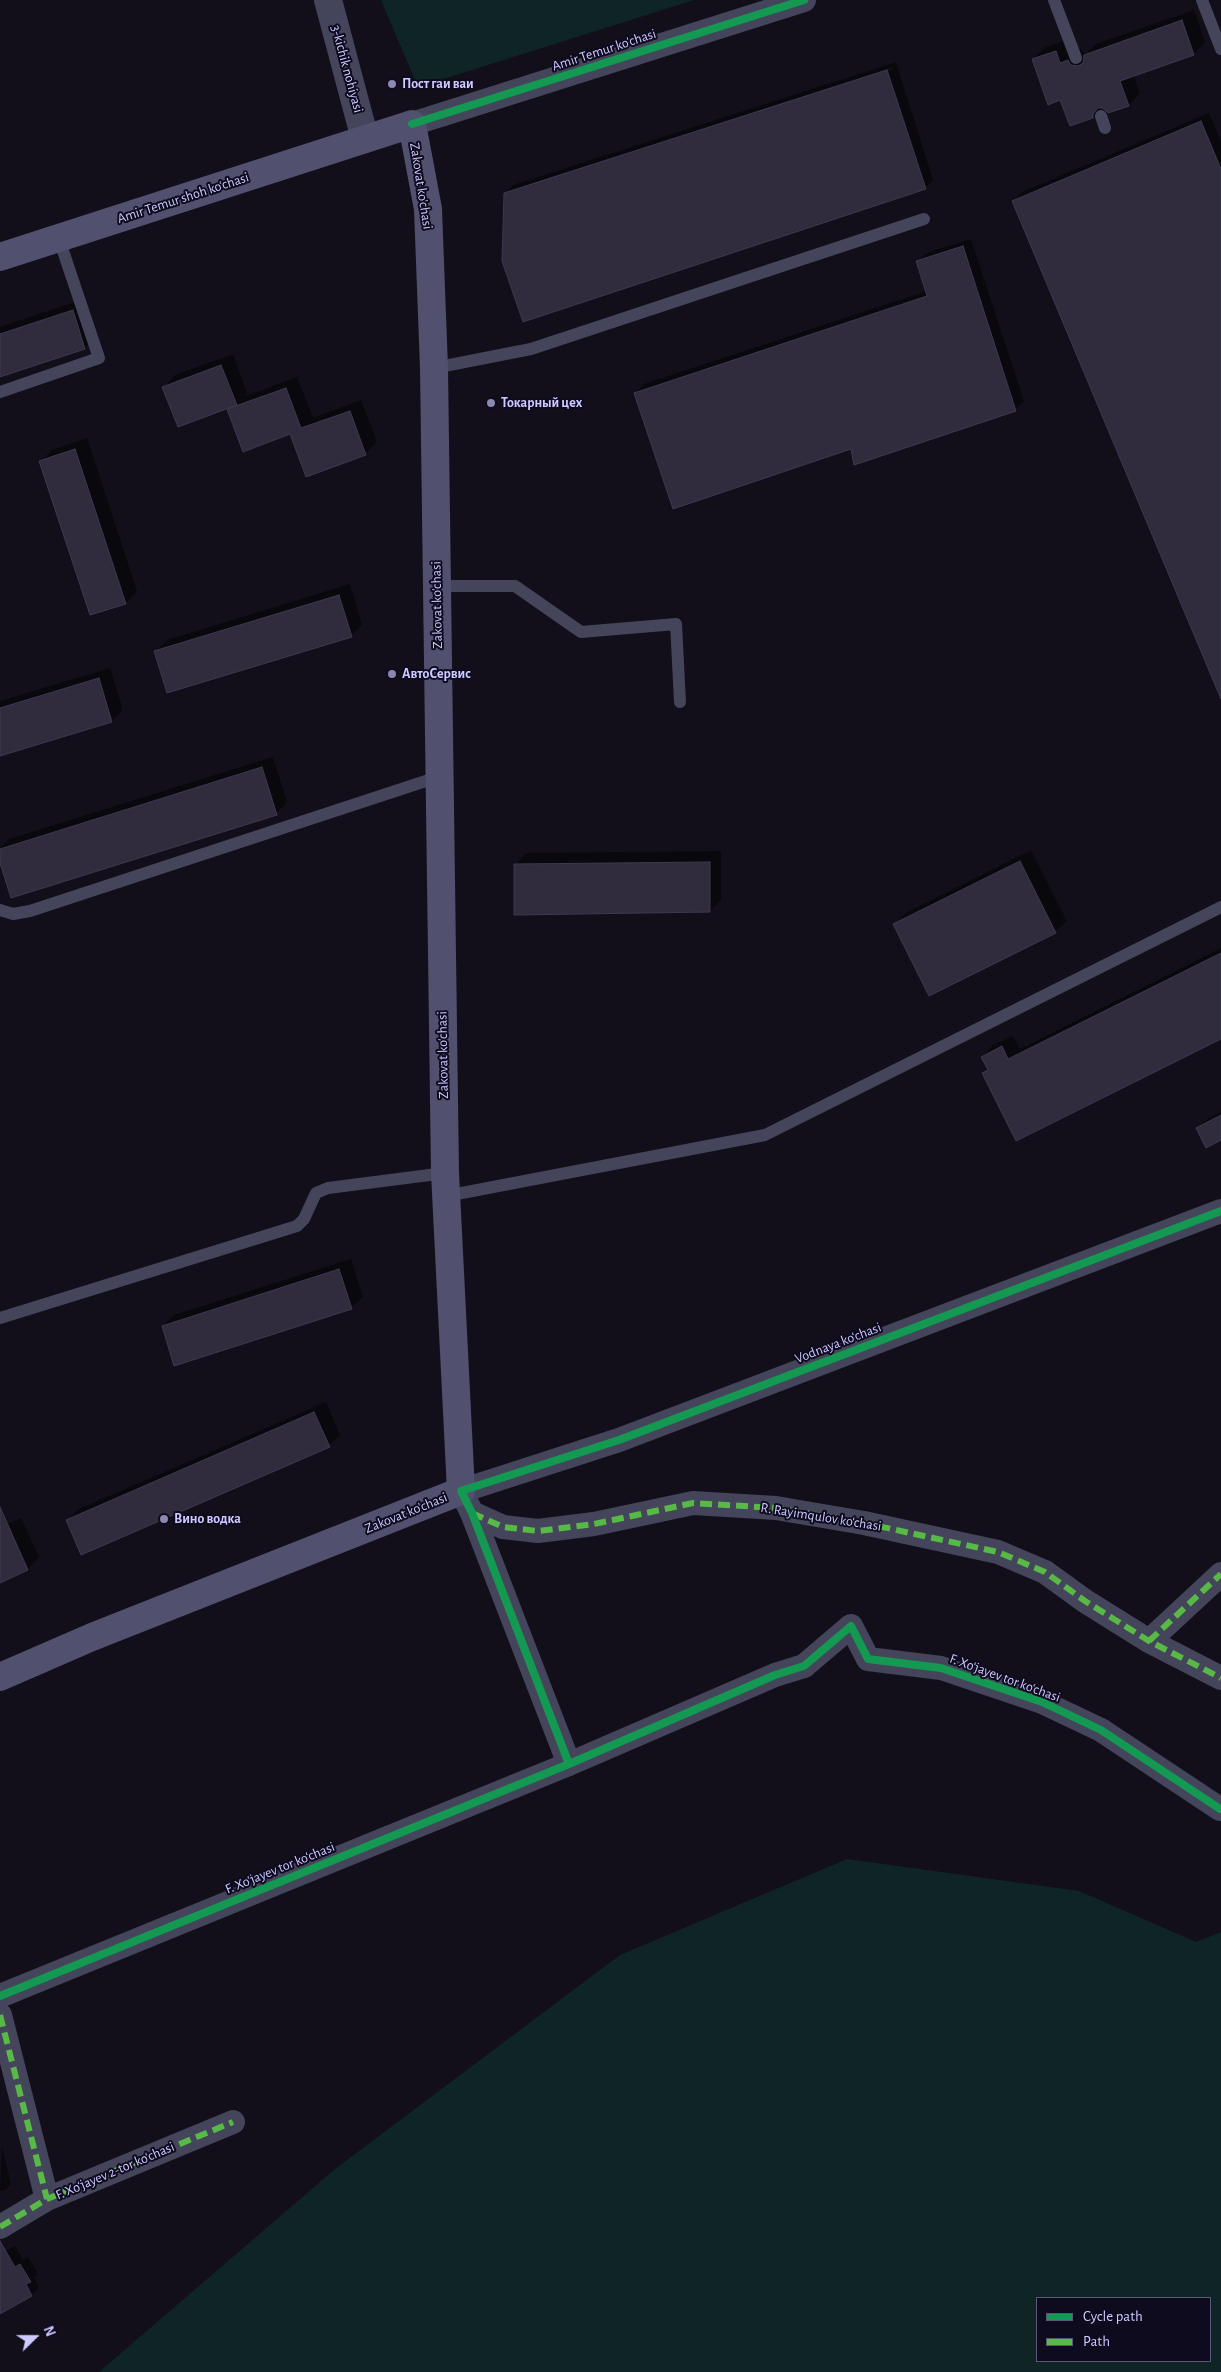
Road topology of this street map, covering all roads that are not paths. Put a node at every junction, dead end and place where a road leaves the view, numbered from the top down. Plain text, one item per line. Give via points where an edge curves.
1 (328, 0) edge
2 (804, 0) edge
3 (1054, 0) edge
4 (1202, 0) edge
5 (1221, 49) edge
6 (1076, 58) dead end
7 (412, 124) junction
8 (365, 139) junction
9 (924, 219) dead end
10 (59, 239) junction
11 (0, 256) edge
12 (434, 368) junction
13 (0, 392) edge
14 (436, 586) junction
15 (680, 702) dead end
16 (438, 777) junction
17 (1221, 907) edge
18 (0, 910) edge
19 (446, 1184) junction
20 (1221, 1211) edge
21 (0, 1318) edge
22 (466, 1502) junction
23 (1221, 1574) edge
24 (1148, 1641) junction
25 (0, 1677) edge
26 (1221, 1678) edge
27 (569, 1764) junction
28 (1220, 1810) dead end
29 (0, 1996) edge
30 (0, 2015) edge
31 (233, 2122) dead end
32 (47, 2199) junction
33 (0, 2227) edge

1 - 8 street, 3-kichik nohiyasi
2 - 7 street, Amir Temur ko'chasi
3 - 6 lane
4 - 5 lane
7 - 8 main road, Amir Temur shoh ko‘chasi
7 - 12 main road, Zakovat ko'chasi via 428,209
8 - 10 main road, Amir Temur shoh ko‘chasi
9 - 12 lane via 532,349
10 - 11 main road, Amir Temur shoh ko‘chasi
10 - 13 lane via 99,358
12 - 14 main road, Zakovat ko'chasi
14 - 15 lane via 515,586 581,632 676,624
14 - 16 main road, Zakovat ko'chasi
16 - 18 lane via 30,910 13,914
16 - 19 main road, Zakovat ko'chasi
17 - 19 lane via 765,1134
19 - 21 lane via 328,1188 316,1193 304,1219 296,1226
19 - 22 main road, Zakovat ko'chasi
20 - 22 street, Vodnaya ko‘chasi via 619,1440
22 - 24 street, R. Rayimqulov ko‘chasi via 503,1526 538,1531 594,1524 693,1503 776,1508 864,1523 998,1552 1044,1572
22 - 25 main road, Zakovat ko'chasi via 102,1633
22 - 27 street
23 - 24 street
24 - 26 street, R. Rayimqulov ko‘chasi
27 - 28 street, F. Xo‘jayev tor ko‘chasi via 775,1675 804,1666 851,1626 868,1659 941,1668 1042,1702 1101,1730
27 - 29 street, F. Xo‘jayev tor ko‘chasi
30 - 32 street
31 - 32 street, F. Xo‘jayev 2-tor ko‘chasi
32 - 33 street, F. Xo‘jayev 2-tor ko‘chasi

